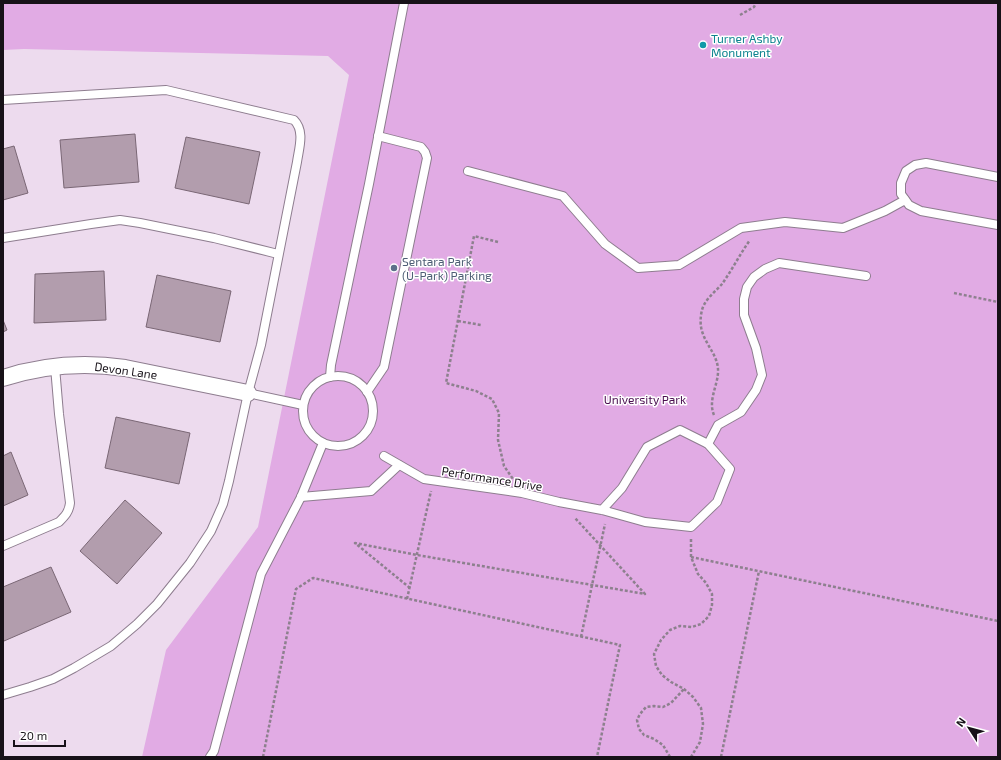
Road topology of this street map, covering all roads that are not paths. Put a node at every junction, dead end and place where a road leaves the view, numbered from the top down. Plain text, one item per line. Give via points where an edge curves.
1 (404, 3) edge
2 (3, 100) edge
3 (378, 136) junction
4 (468, 171) dead end
5 (998, 177) edge
6 (905, 200) junction
7 (998, 225) edge
8 (3, 238) edge
9 (278, 254) junction
10 (866, 276) dead end
11 (55, 367) junction
12 (330, 377) junction
13 (3, 378) edge
14 (367, 392) junction
15 (248, 393) junction
16 (303, 405) junction
17 (323, 443) junction
18 (708, 444) junction
19 (384, 456) dead end
20 (399, 465) junction
21 (301, 497) junction
22 (604, 510) junction
23 (3, 546) edge
24 (3, 695) edge
25 (210, 757) edge

1 - 3 lane
2 - 9 lane via 166,90 294,120 300,133 297,162
3 - 12 lane
3 - 14 lane via 421,148 427,158 384,367
4 - 6 lane via 563,196 605,244 638,268 679,265 741,228 785,222 843,228
5 - 6 lane via 926,163 915,165 906,171 901,182 901,194
6 - 7 lane via 921,211
8 - 9 lane via 120,220
9 - 15 lane via 261,345
10 - 18 lane via 779,263 754,277 747,287 744,315 756,348 762,375 756,390 741,412 718,424
11 - 13 street, Devon Lane
11 - 15 street, Devon Lane via 112,366
11 - 23 lane via 58,414 70,503 67,514 59,522
12 - 14 lane via 338,376 356,381
12 - 16 lane via 323,379 310,390
14 - 17 lane via 372,413 366,431 346,445 332,446
15 - 16 lane
15 - 24 lane via 223,504 214,526 190,564 137,624 99,654 53,679
16 - 17 lane via 305,423 309,431
17 - 21 lane
18 - 22 lane via 680,430 647,447 622,488
18 - 22 lane, Performance Drive via 730,469 717,502 691,527 645,522
19 - 20 lane, Performance Drive
20 - 21 lane via 371,491
20 - 22 lane, Performance Drive via 424,479 433,481 522,493
21 - 25 lane via 261,574 214,751

